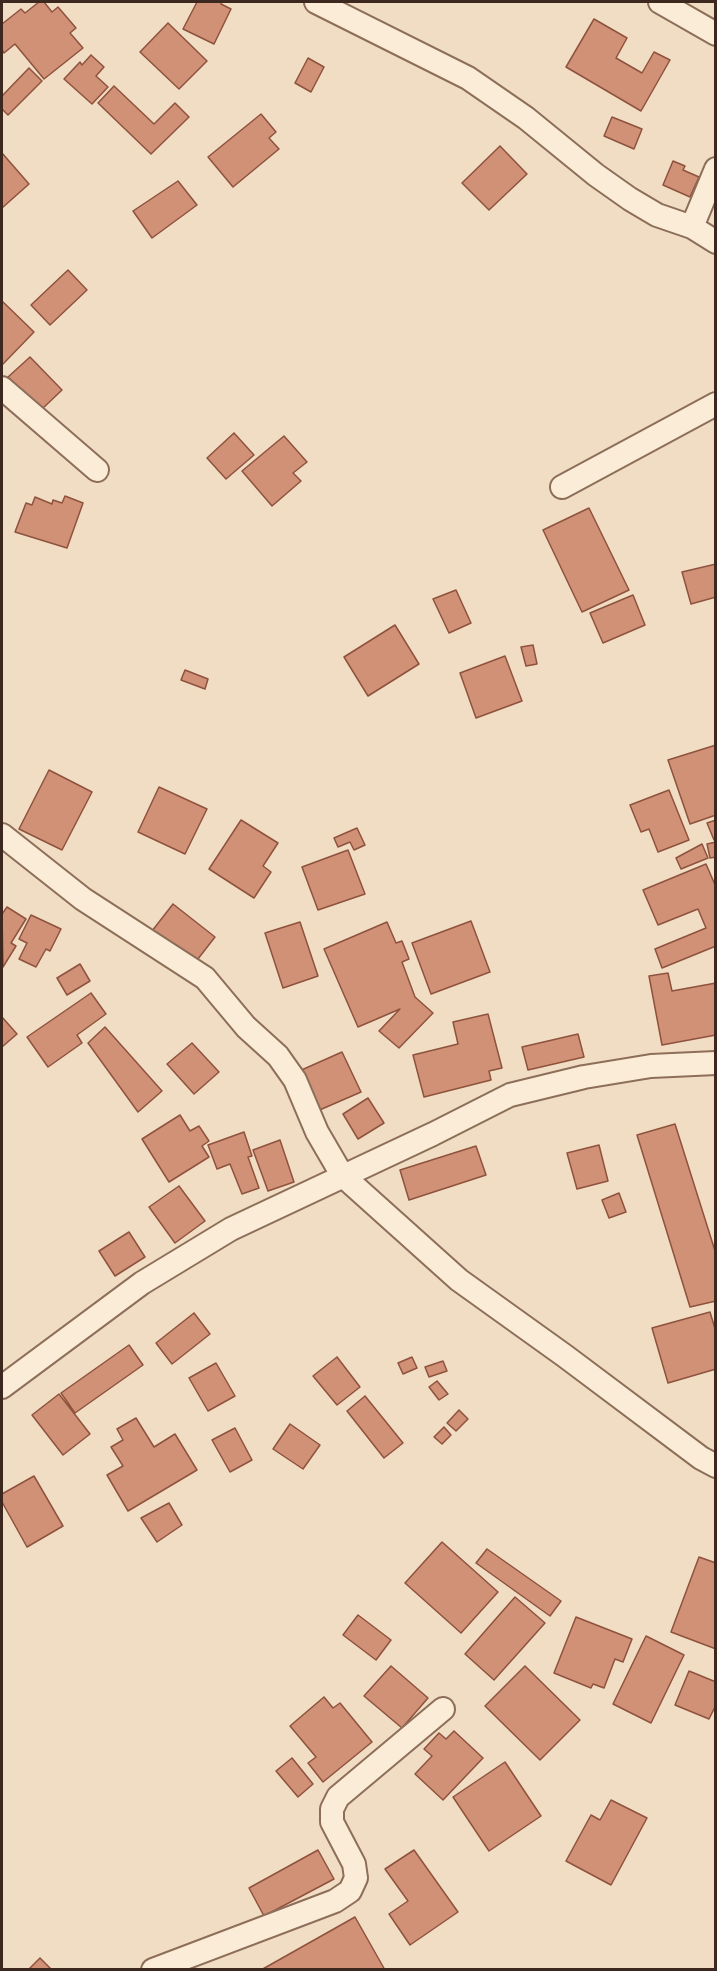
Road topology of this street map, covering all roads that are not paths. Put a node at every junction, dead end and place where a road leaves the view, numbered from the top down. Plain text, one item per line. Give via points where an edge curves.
1 (316, 2) edge
2 (660, 2) edge
3 (716, 34) edge
4 (716, 169) edge
5 (692, 227) junction
6 (716, 242) edge
7 (2, 388) edge
8 (716, 404) edge
9 (97, 470) dead end
10 (562, 487) dead end
11 (2, 835) edge
12 (716, 1063) edge
13 (342, 1175) junction
14 (2, 1387) edge
15 (716, 1466) edge
16 (443, 1709) dead end
17 (153, 1970) edge

1 - 5 street via 468,78 630,199 657,215
2 - 3 street
4 - 5 street
5 - 6 street
7 - 9 street
8 - 10 street
11 - 13 street via 83,899 206,978 246,1027 278,1056
12 - 13 street via 640,1068 510,1095
13 - 14 street via 231,1229 142,1283
13 - 15 street via 459,1280
16 - 17 street via 338,1797 332,1809 332,1822 354,1864 356,1878 350,1891 335,1901

